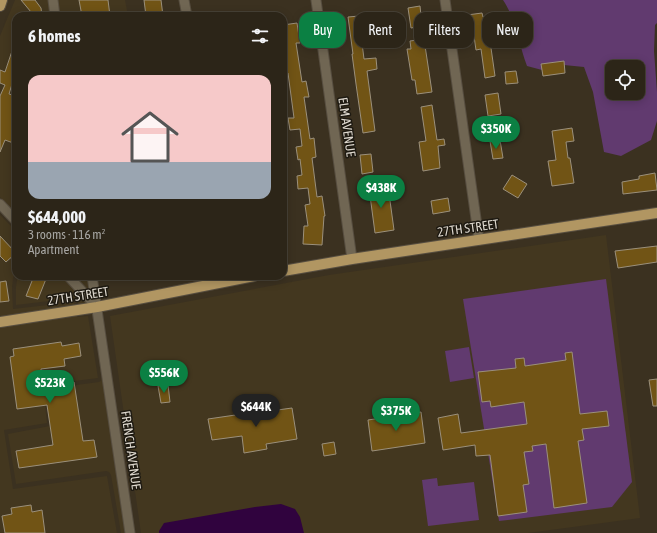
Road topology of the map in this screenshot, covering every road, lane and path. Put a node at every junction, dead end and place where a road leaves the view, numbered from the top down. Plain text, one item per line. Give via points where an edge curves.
1 (2, 0) edge
2 (53, 0) edge
3 (184, 0) edge
4 (316, 0) edge
5 (445, 0) edge
6 (0, 6) edge
7 (54, 12) edge
8 (186, 12) edge
9 (0, 204) edge
10 (657, 213) edge
11 (12, 217) edge
12 (479, 240) junction
13 (352, 259) junction
14 (287, 270) edge
15 (72, 280) edge
16 (93, 280) edge
17 (220, 280) edge
18 (97, 307) junction
19 (0, 322) edge
20 (130, 533) edge

1 - 6 main road
2 - 7 street
3 - 8 street
4 - 13 street, ELM AVENUE
5 - 12 street
9 - 11 street
10 - 12 main road, 27TH STREET
12 - 13 main road, 27TH STREET
13 - 14 main road, 27TH STREET
15 - 18 street
16 - 18 street, FRENCH AVENUE
17 - 18 main road, 27TH STREET
18 - 19 main road, 27TH STREET
18 - 20 street, FRENCH AVENUE

